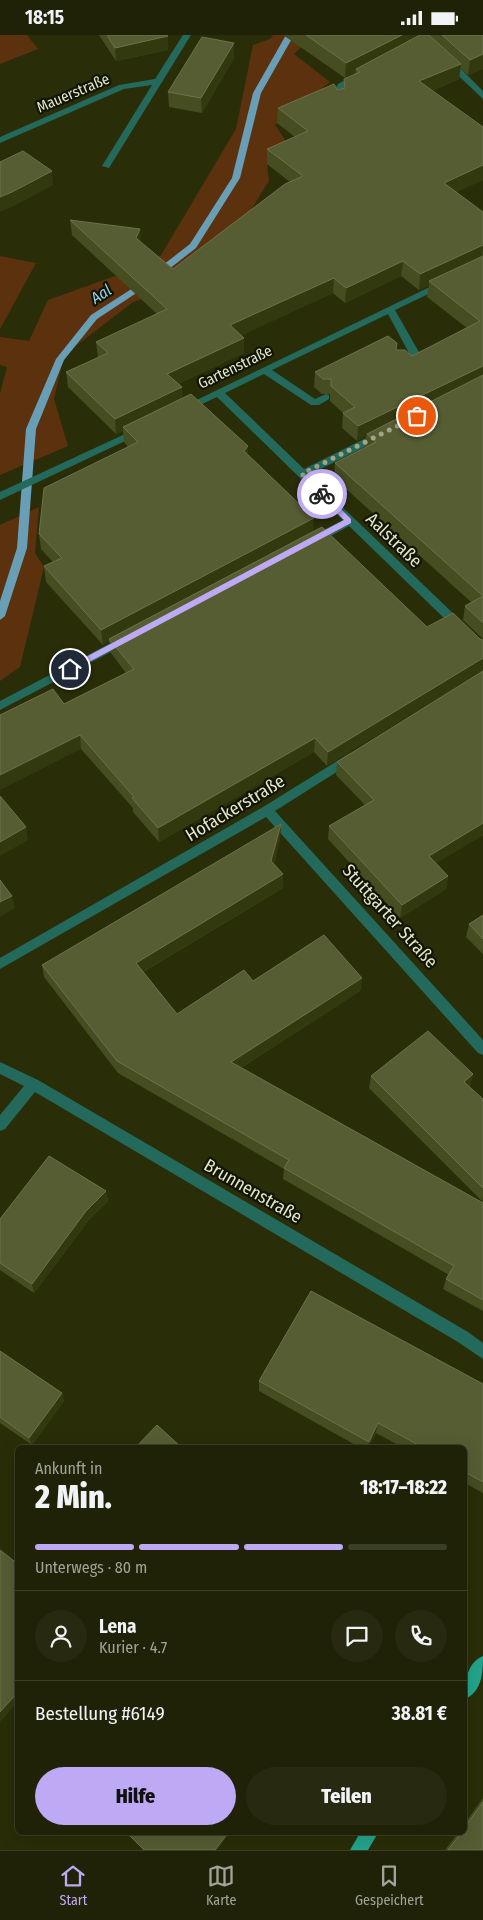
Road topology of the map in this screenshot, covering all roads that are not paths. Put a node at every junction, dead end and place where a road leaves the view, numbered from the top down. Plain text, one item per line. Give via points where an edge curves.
1 (187, 35) edge
2 (439, 52) edge
3 (367, 72) edge
4 (160, 81) junction
5 (483, 96) edge
6 (340, 102) edge
7 (0, 140) edge
8 (106, 166) dead end
9 (449, 281) edge
10 (390, 309) junction
11 (399, 361) edge
12 (265, 370) junction
13 (218, 392) junction
14 (326, 397) edge
15 (173, 414) edge
16 (146, 427) edge
17 (388, 431) edge
18 (302, 474) junction
19 (0, 496) edge
20 (349, 521) junction
21 (305, 544) edge
22 (131, 637) edge
23 (483, 649) edge
24 (0, 706) edge
25 (358, 753) edge
26 (267, 810) junction
27 (0, 964) edge
28 (483, 1049) edge
29 (0, 1068) edge
30 (33, 1083) junction
31 (0, 1125) edge
32 (483, 1352) edge
33 (483, 1664) edge
34 (467, 1688) edge
35 (369, 1835) edge
36 (358, 1850) edge

1 - 4 street
2 - 5 street
3 - 6 street via 341,86 337,93
4 - 7 street, Mauerstraße via 122,87
4 - 8 street
9 - 10 street, Gartenstraße
10 - 11 street via 415,354
10 - 12 street, Gartenstraße
12 - 13 street, Gartenstraße
12 - 14 street via 315,403
13 - 15 street, Gartenstraße
13 - 18 street, Aalstraße
16 - 19 street
17 - 18 street
18 - 20 street, Aalstraße
20 - 21 street
20 - 23 street, Aalstraße
22 - 24 street
25 - 26 street, Hofackerstraße
26 - 27 street, Hofackerstraße
26 - 28 street, Stuttgarter Straße
29 - 30 street, Brunnenstraße
30 - 31 street
30 - 32 street, Brunnenstraße via 464,1337
33 - 34 main road
35 - 36 main road

